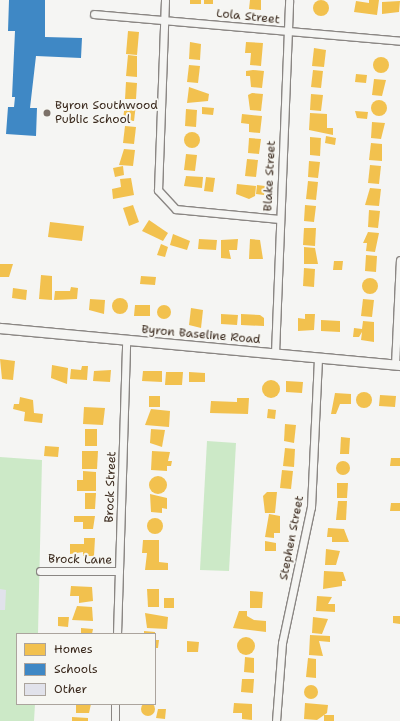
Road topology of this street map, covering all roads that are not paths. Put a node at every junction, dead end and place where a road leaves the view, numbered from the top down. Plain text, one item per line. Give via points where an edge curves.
1 (165, 0) edge
2 (289, 0) edge
3 (94, 14) dead end
4 (164, 20) junction
5 (288, 32) junction
6 (400, 41) edge
7 (279, 220) junction
8 (400, 260) edge
9 (0, 328) edge
10 (126, 341) junction
11 (275, 353) junction
12 (318, 358) junction
13 (398, 365) edge
14 (40, 571) dead end
15 (120, 571) junction
16 (118, 633) edge
17 (115, 705) edge
18 (115, 721) edge
19 (276, 721) edge

1 - 4 street
2 - 5 street, Blake Street
3 - 4 street, Lola Street
4 - 5 street, Lola Street
4 - 7 street via 158,190 176,209
5 - 6 street, Lola Street
5 - 7 street, Blake Street
7 - 11 street, Blake Street
8 - 13 street
9 - 10 main road, Byron Baseline Road
10 - 11 main road, Byron Baseline Road
10 - 15 street, Brock Street
11 - 12 main road, Byron Baseline Road
12 - 13 main road, Byron Baseline Road
12 - 19 street, Stephen Street via 311,507 282,644
14 - 15 street, Brock Lane
15 - 16 street, Brock Street
17 - 18 street

